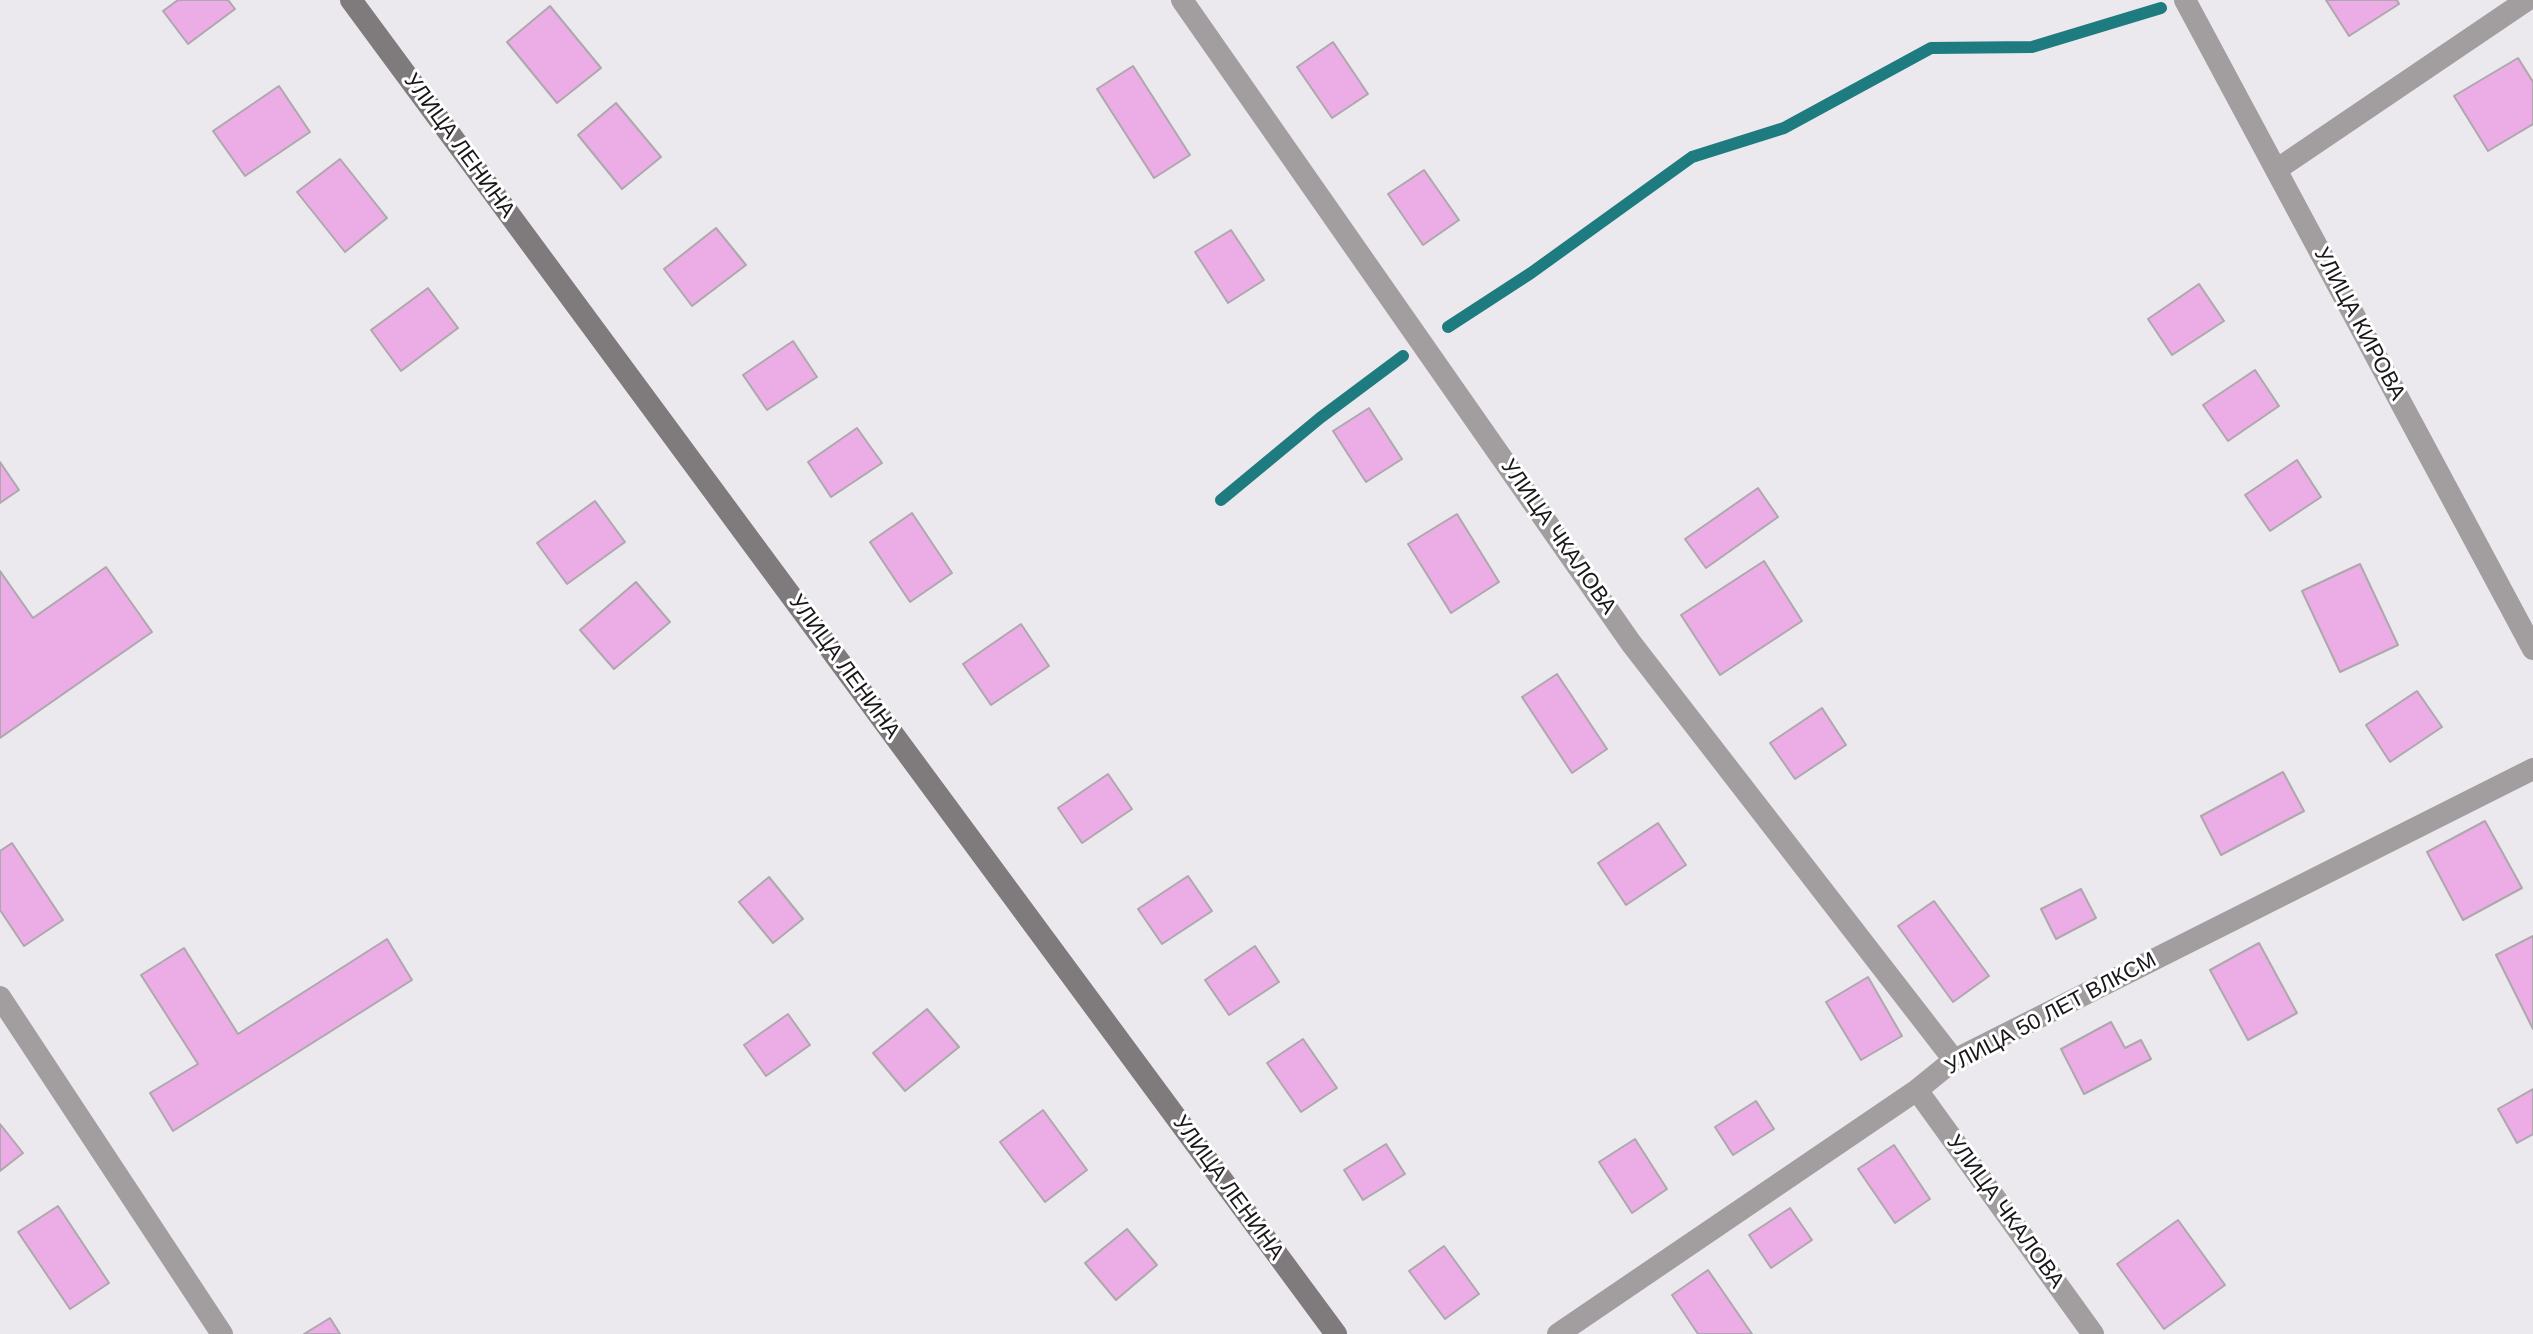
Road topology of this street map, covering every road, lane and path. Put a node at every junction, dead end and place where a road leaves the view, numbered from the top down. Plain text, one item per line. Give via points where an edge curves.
1 (351, 0) edge
2 (1182, 0) edge
3 (2185, 0) edge
4 (2527, 0) edge
5 (2276, 170) junction
6 (2533, 649) edge
7 (2533, 769) edge
8 (0, 997) edge
9 (1954, 1060) junction
10 (1917, 1090) junction
11 (222, 1334) edge
12 (1336, 1334) edge
13 (1558, 1334) edge
14 (2093, 1334) edge

1 - 12 main road, УЛИЦА ЛЕНИНА
2 - 9 street, УЛИЦА ЧКАЛОВА via 1631,643
3 - 5 street, УЛИЦА КИРОВА
4 - 5 street
5 - 6 street, УЛИЦА КИРОВА
7 - 9 street, УЛИЦА 50 ЛЕТ ВЛКСМ
8 - 11 street
9 - 10 street, УЛИЦА 50 ЛЕТ ВЛКСМ
10 - 13 street, УЛИЦА 50 ЛЕТ ВЛКСМ
10 - 14 street, УЛИЦА ЧКАЛОВА

